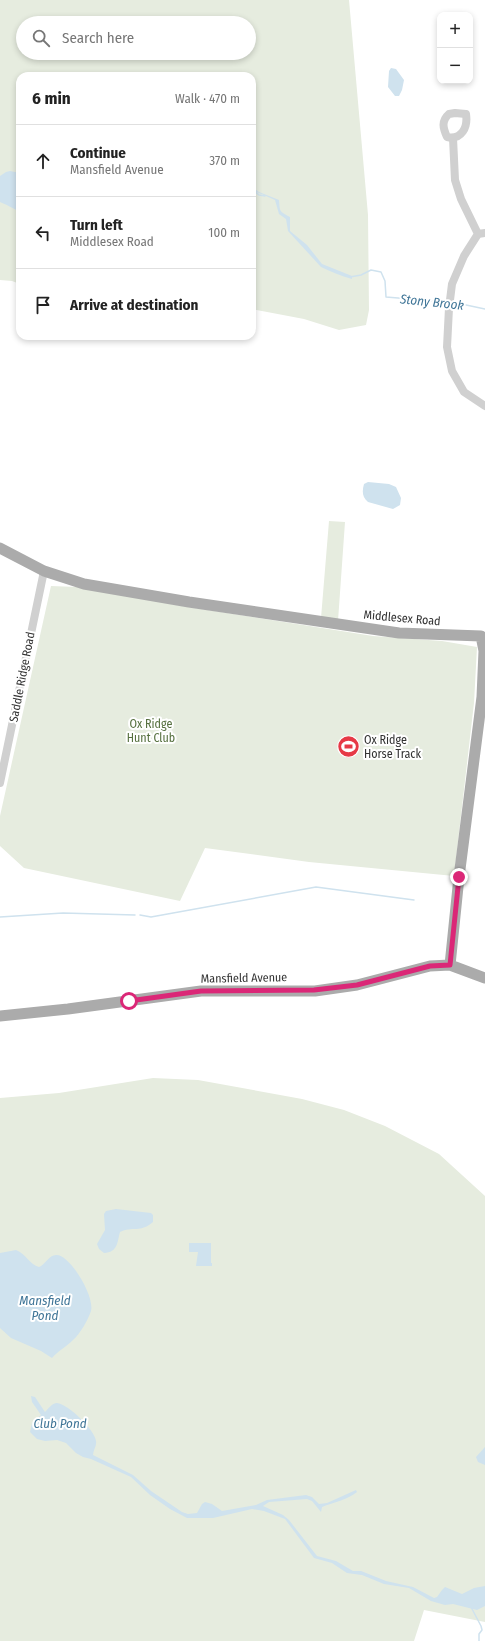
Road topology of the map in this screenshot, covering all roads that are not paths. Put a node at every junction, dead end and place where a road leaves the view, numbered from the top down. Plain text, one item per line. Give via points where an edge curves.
1 (453, 138) dead end
2 (481, 233) edge
3 (485, 406) edge
4 (0, 548) edge
5 (44, 571) junction
6 (483, 635) edge
7 (0, 783) edge
8 (450, 965) junction
9 (485, 978) edge
10 (0, 1016) edge

1 - 2 street via 455,180 461,199
2 - 3 street via 464,256 452,284 447,347 452,371 464,392
4 - 5 main road, Middlesex Road
5 - 6 main road, Middlesex Road via 84,584 399,633
5 - 7 street, Saddle Ridge Road
6 - 8 main road, Middlesex Road via 482,697
8 - 9 main road, Mansfield Avenue
8 - 10 main road, Mansfield Avenue via 430,966 357,985 314,990 201,991

